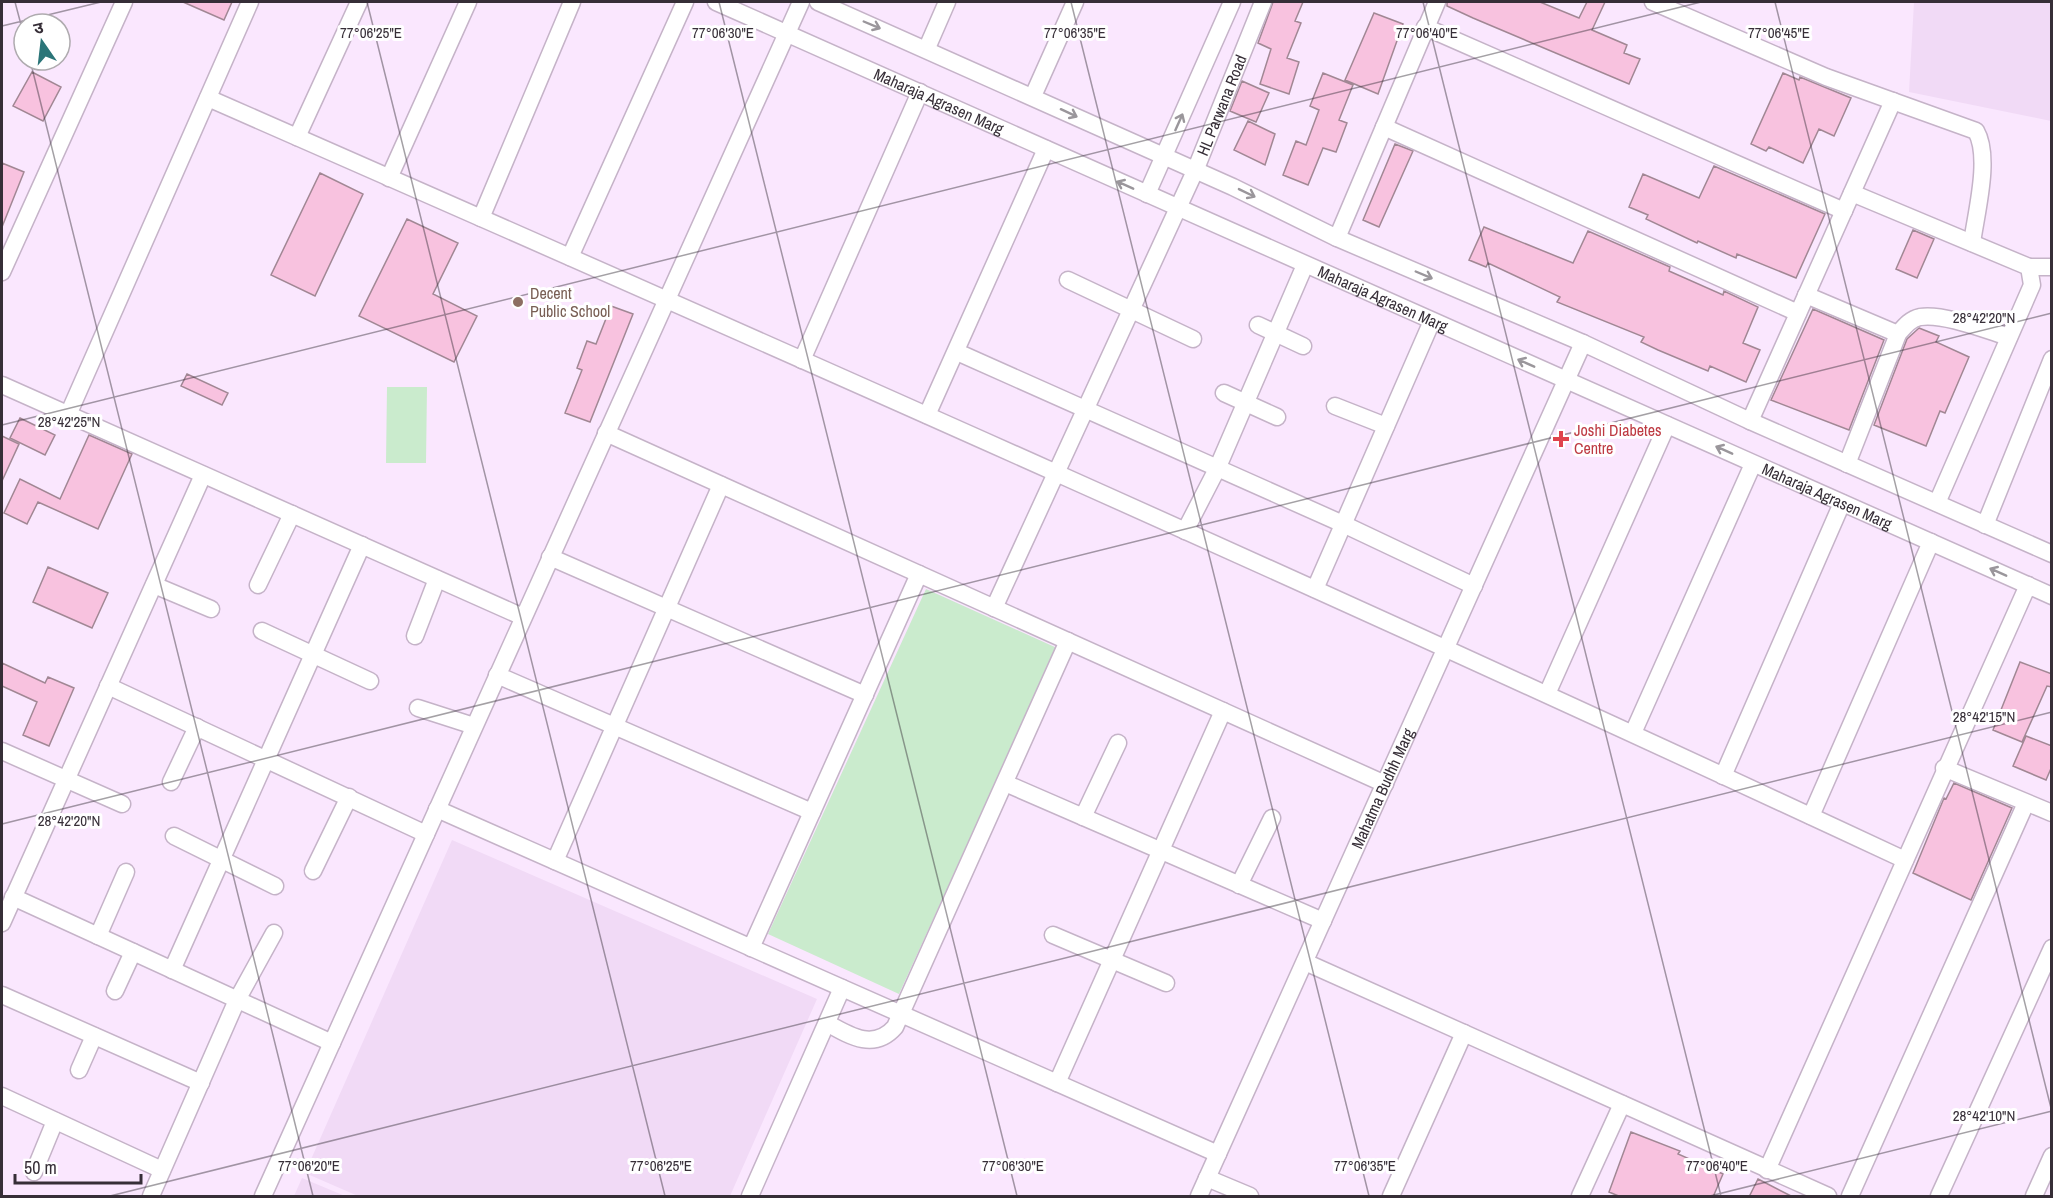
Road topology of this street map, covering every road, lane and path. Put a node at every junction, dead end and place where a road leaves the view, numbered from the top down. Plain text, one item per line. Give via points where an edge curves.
1 (124, 2) edge
2 (250, 2) edge
3 (359, 2) edge
4 (468, 2) edge
5 (572, 2) edge
6 (685, 2) edge
7 (716, 2) edge
8 (801, 2) edge
9 (818, 2) edge
10 (947, 2) edge
11 (1075, 2) edge
12 (1232, 2) edge
13 (1263, 2) edge
14 (1437, 2) edge
15 (1653, 2) edge
16 (1425, 27) junction
17 (786, 32) junction
18 (927, 48) junction
19 (920, 92) junction
20 (1033, 96) junction
21 (208, 99) junction
22 (1893, 101) junction
23 (1384, 127) junction
24 (297, 138) junction
25 (1046, 149) junction
26 (1164, 156) junction
27 (1195, 171) junction
28 (389, 178) junction
29 (1852, 193) junction
30 (1147, 194) junction
31 (1178, 208) junction
32 (1844, 210) junction
33 (480, 218) junction
34 (1337, 238) junction
35 (1972, 243) junction
36 (570, 257) junction
37 (1305, 265) junction
38 (2029, 267) junction
39 (2052, 267) edge
40 (2, 273) edge
41 (1068, 280) dead end
42 (1806, 295) junction
43 (666, 299) junction
44 (1132, 310) junction
45 (1798, 313) junction
46 (1432, 321) junction
47 (1258, 325) dead end
48 (1275, 333) junction
49 (1898, 334) junction
50 (2009, 337) junction
51 (1194, 339) dead end
52 (1583, 343) junction
53 (1303, 346) dead end
54 (957, 352) junction
55 (2052, 359) edge
56 (802, 360) junction
57 (1567, 381) junction
58 (2, 386) edge
59 (1224, 393) dead end
60 (1245, 403) junction
61 (1335, 406) dead end
62 (1086, 410) junction
63 (68, 415) junction
64 (927, 415) junction
65 (1277, 417) dead end
66 (1750, 421) junction
67 (1667, 425) junction
68 (1386, 426) junction
69 (606, 433) junction
70 (1754, 464) junction
71 (1847, 464) junction
72 (1217, 469) junction
73 (1056, 473) junction
74 (203, 475) junction
75 (721, 485) junction
76 (1842, 503) junction
77 (1937, 503) junction
78 (292, 514) junction
79 (1343, 524) junction
80 (1985, 525) junction
81 (1185, 531) junction
82 (1931, 542) junction
83 (362, 545) junction
84 (2052, 554) edge
85 (550, 557) junction
86 (919, 574) junction
87 (437, 579) junction
88 (154, 585) junction
89 (258, 585) dead end
90 (2028, 585) junction
91 (1474, 586) junction
92 (1315, 589) junction
93 (2052, 596) edge
94 (667, 608) junction
95 (994, 608) junction
96 (212, 609) dead end
97 (523, 617) junction
98 (262, 631) dead end
99 (416, 636) dead end
100 (1068, 641) junction
101 (1446, 648) junction
102 (313, 655) junction
103 (497, 675) junction
104 (370, 681) dead end
105 (108, 686) junction
106 (1547, 694) junction
107 (865, 695) junction
108 (418, 708) dead end
109 (1223, 711) junction
110 (474, 726) junction
111 (615, 726) junction
112 (196, 727) junction
113 (1632, 733) junction
114 (1118, 743) dead end
115 (2, 751) edge
116 (266, 759) junction
117 (1944, 768) junction
118 (1723, 776) junction
119 (66, 779) junction
120 (171, 782) dead end
121 (1005, 783) junction
122 (1385, 784) junction
123 (349, 797) junction
124 (2026, 802) junction
125 (122, 804) dead end
126 (437, 809) junction
127 (812, 812) junction
128 (2052, 813) edge
129 (1811, 816) junction
130 (1083, 817) junction
131 (1272, 818) dead end
132 (426, 834) junction
133 (174, 836) dead end
134 (1160, 850) junction
135 (222, 860) junction
136 (1905, 860) junction
137 (555, 861) junction
138 (313, 871) dead end
139 (126, 872) dead end
140 (1239, 885) junction
141 (275, 886) dead end
142 (13, 897) junction
143 (2, 919) edge
144 (1323, 921) junction
145 (274, 933) dead end
146 (1053, 935) dead end
147 (98, 936) junction
148 (751, 948) junction
149 (2052, 948) edge
150 (133, 952) junction
151 (1112, 960) junction
152 (1305, 962) junction
153 (172, 970) junction
154 (1166, 983) dead end
155 (842, 988) junction
156 (115, 991) dead end
157 (2, 995) edge
158 (237, 1000) junction
159 (903, 1015) junction
160 (827, 1023) junction
161 (1464, 1033) junction
162 (94, 1036) junction
163 (332, 1043) junction
164 (79, 1070) dead end
165 (201, 1083) junction
166 (1057, 1083) junction
167 (2, 1096) edge
168 (1622, 1104) junction
169 (55, 1121) junction
170 (1218, 1154) junction
171 (2052, 1156) edge
172 (162, 1170) junction
173 (1767, 1170) junction
174 (34, 1172) dead end
175 (1208, 1178) junction
176 (1799, 1191) edge
177 (151, 1197) edge
178 (263, 1197) edge
179 (750, 1197) edge
180 (1199, 1197) edge
181 (1250, 1197) edge
182 (1391, 1197) edge
183 (1580, 1197) edge
184 (1828, 1197) edge
185 (1850, 1197) edge
186 (1939, 1197) edge
187 (2034, 1197) edge

1 - 40 street
2 - 21 street
3 - 24 street
4 - 28 street
5 - 33 street
6 - 36 street
7 - 17 street, Maharaja Agrasen Marg
8 - 17 street
9 -> 18 street
10 - 18 street
11 - 20 street
26 -> 12 street, HL Parwana Road
13 - 27 street, HL Parwana Road
14 - 16 street
15 - 22 street
16 - 23 street
16 - 32 street
17 - 19 street, Maharaja Agrasen Marg
17 - 43 street
18 - 20 street
19 - 25 street, Maharaja Agrasen Marg
19 - 56 street
20 -> 26 street
21 - 24 street
21 - 63 street
22 - 29 street
22 - 35 street via 1976,131 1982,142 1983,160
23 - 34 street
23 - 45 street
24 - 28 street
30 -> 25 street, Maharaja Agrasen Marg
25 - 54 street
26 - 27 street
26 - 30 street, HL Parwana Road
27 - 31 street, HL Parwana Road
27 -> 34 street
28 - 33 street
29 - 32 street
29 - 35 street
30 - 31 street, Maharaja Agrasen Marg
31 - 37 street, Maharaja Agrasen Marg
31 - 44 street, HL Parwana Road
32 - 42 street
33 - 36 street
34 -> 52 street
35 - 38 street
36 - 43 street
37 - 46 street, Maharaja Agrasen Marg
37 - 48 street
38 - 39 street
38 - 50 street via 2032,285
41 - 44 street
42 - 45 street
42 - 49 street
43 - 56 street
43 - 69 street
44 - 51 street
44 - 62 street, HL Parwana Road
45 - 66 street
57 -> 46 street, Maharaja Agrasen Marg
46 - 68 street
47 - 48 street
48 - 53 street
48 - 60 street
49 - 50 street via 1909,322 1921,317 1942,318
49 - 71 street
50 - 77 street
52 - 57 street, Mahatma Budhh Marg
52 - 66 street
54 - 62 street
54 - 64 street
55 - 80 street
56 - 64 street
57 - 67 street, Maharaja Agrasen Marg
57 - 91 street, Mahatma Budhh Marg
58 - 63 street
59 - 60 street
60 - 65 street
60 - 72 street
61 - 68 street
62 - 72 street
62 - 73 street, HL Parwana Road
63 - 74 street
64 - 73 street
66 - 71 street
70 -> 67 street, Maharaja Agrasen Marg
67 - 106 street
68 - 79 street
69 - 75 street
69 - 85 street
70 - 76 street, Maharaja Agrasen Marg
70 - 113 street
71 - 77 street
72 - 79 street
72 - 81 street
73 - 81 street
73 - 95 street, HL Parwana Road
74 - 78 street
74 - 88 street
75 - 86 street
75 - 94 street
76 - 82 street, Maharaja Agrasen Marg
76 - 118 street
77 - 80 street
78 - 83 street
78 - 89 street
79 - 91 street
79 - 92 street
80 - 84 street
81 - 92 street
90 -> 82 street, Maharaja Agrasen Marg
82 - 129 street
83 - 87 street
83 - 102 street
85 - 94 street
85 - 97 street
86 - 95 street
86 - 107 street
87 - 97 street
87 - 99 street
88 - 96 street
88 - 105 street
90 - 93 street, Maharaja Agrasen Marg
90 - 117 street
91 - 101 street, Mahatma Budhh Marg
92 - 101 street
94 - 107 street
94 - 111 street
95 - 100 street
97 - 103 street
98 - 102 street
100 - 109 street
100 - 121 street
101 - 106 street
101 - 122 street, Mahatma Budhh Marg
102 - 104 street
102 - 116 street
103 - 110 street
103 - 111 street
105 - 112 street
105 - 119 street
106 - 113 street
107 - 127 street
108 - 110 street
109 - 122 street
109 - 134 street
110 - 126 street
111 - 127 street
111 - 137 street
112 - 116 street
112 - 120 street
113 - 118 street
114 - 130 street
115 - 119 street
116 - 123 street
116 - 135 street
117 - 124 street
117 - 136 street
118 - 129 street
119 - 125 street
119 - 142 street
121 - 130 street
121 - 159 street
122 - 144 street, Mahatma Budhh Marg
123 - 132 street
123 - 138 street
124 - 128 street
124 - 185 street
126 - 132 street
126 - 137 street
127 - 148 street
129 - 136 street
130 - 134 street
131 - 140 street
132 - 163 street
133 - 135 street
134 - 140 street
134 - 151 street
135 - 141 street
135 - 153 street
136 - 173 street
137 - 148 street
139 - 147 street
140 - 144 street
142 - 143 street
142 - 147 street
144 - 152 street, Mahatma Budhh Marg
145 - 158 street
146 - 151 street
147 - 150 street
148 - 155 street
149 - 186 street
150 - 153 street
150 - 156 street
151 - 154 street
151 - 166 street
152 - 161 street
152 - 170 street, Mahatma Budhh Marg
153 - 158 street
155 - 159 street
155 - 160 street
157 - 162 street
158 - 163 street
158 - 165 street
159 - 160 street via 889,1034 872,1041 851,1037
159 - 166 street
160 - 179 street
161 - 168 street
161 - 182 street
162 - 164 street
162 - 165 street
163 - 178 street
165 - 172 street
166 - 170 street
167 - 169 street
168 - 173 street
168 - 183 street
169 - 172 street
169 - 174 street
170 - 175 street, Mahatma Budhh Marg
171 - 187 street
172 - 177 street
173 - 176 street
175 - 180 street, Mahatma Budhh Marg
175 - 181 street
176 - 184 street

